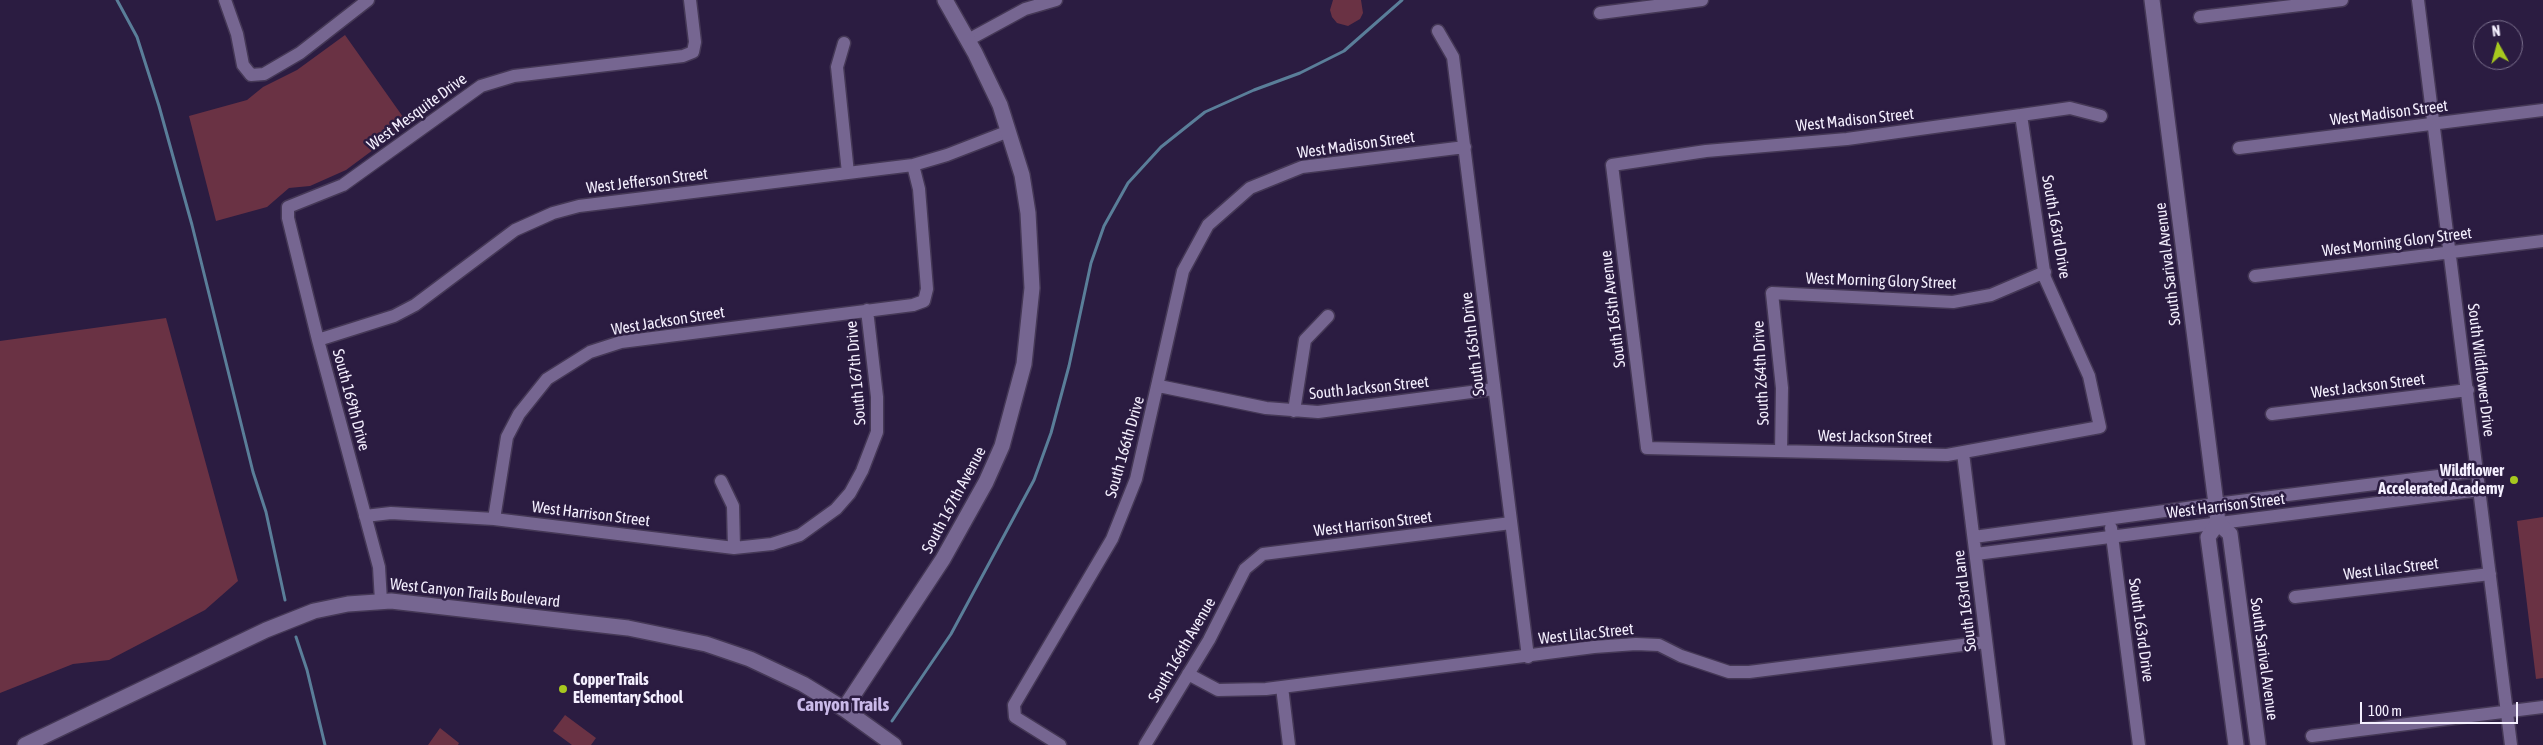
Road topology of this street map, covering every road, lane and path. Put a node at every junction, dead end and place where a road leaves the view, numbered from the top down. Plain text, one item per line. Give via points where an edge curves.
1 (225, 0) edge
2 (368, 0) edge
3 (690, 0) edge
4 (945, 0) edge
5 (1056, 0) edge
6 (1702, 0) edge
7 (2152, 0) edge
8 (2342, 0) edge
9 (2418, 0) edge
10 (2263, 5) edge
11 (1600, 13) dead end
12 (2200, 17) dead end
13 (1438, 31) dead end
14 (968, 40) junction
15 (844, 43) dead end
16 (2543, 110) edge
17 (2020, 115) junction
18 (2101, 116) dead end
19 (2434, 123) junction
20 (1009, 132) junction
21 (1466, 147) junction
22 (2239, 148) dead end
23 (913, 164) junction
24 (1612, 165) joint
25 (848, 173) junction
26 (288, 207) joint
27 (1208, 225) joint
28 (2543, 241) edge
29 (2450, 252) junction
30 (2044, 272) junction
31 (2255, 276) dead end
32 (1772, 293) joint
33 (867, 310) junction
34 (1328, 316) dead end
35 (318, 340) junction
36 (1159, 386) junction
37 (1494, 389) junction
38 (2468, 390) junction
39 (1294, 411) junction
40 (2272, 414) dead end
41 (2100, 427) joint
42 (1647, 448) joint
43 (1781, 452) junction
44 (1963, 453) junction
45 (2478, 471) junction
46 (721, 481) dead end
47 (2480, 490) junction
48 (2216, 504) junction
49 (365, 516) junction
50 (2110, 518) junction
51 (494, 519) junction
52 (1511, 522) junction
53 (2218, 523) junction
54 (811, 529) joint
55 (1974, 537) junction
56 (2112, 537) junction
57 (734, 548) junction
58 (1976, 554) junction
59 (1245, 569) joint
60 (2490, 574) junction
61 (2296, 597) dead end
62 (381, 601) junction
63 (1986, 642) junction
64 (1528, 657) junction
65 (1188, 674) junction
66 (1282, 687) junction
67 (2543, 707) edge
68 (844, 709) junction
69 (2507, 712) junction
70 (2312, 736) dead end
71 (25, 745) edge
72 (894, 745) edge
73 (1060, 745) edge
74 (1145, 745) edge
75 (1289, 745) edge
76 (1999, 745) edge
77 (2139, 745) edge
78 (2236, 745) edge
79 (2258, 745) edge
80 (2511, 745) edge

1 - 2 street via 243,64 251,75 264,74 300,54
3 - 26 street, West Mesquite Drive via 695,42 693,52 683,56 514,76 480,86 343,185
4 - 14 street, South 167th Avenue
5 - 14 street via 1025,9
6 - 11 street
7 - 48 street, South Sarival Avenue
8 - 10 street
9 - 19 street, South Wildflower Drive
10 - 12 street
13 - 21 street, South 165th Drive via 1453,57
14 - 20 street, South 167th Avenue via 1000,105
15 - 25 street via 838,67
16 - 19 street, West Madison Street
17 - 18 street, West Madison Street via 2070,108
17 - 24 street, West Madison Street via 1848,139 1706,151
17 - 30 street, South 163rd Drive
19 - 22 street, West Madison Street
19 - 29 street, South Wildflower Drive
20 - 23 street, West Jefferson Street
20 - 68 street, South 167th Avenue via 1022,175 1028,213 1032,288 1024,364 1004,437 986,482 943,558
21 - 27 street, West Madison Street via 1302,166 1250,188
21 - 37 street, South 165th Drive
23 - 25 street, West Jefferson Street
23 - 33 street, West Jackson Street via 919,189 927,288 924,301
24 - 42 street, South 165th Avenue
25 - 35 street, West Jefferson Street via 580,206 553,213 515,230 415,305 394,316
26 - 35 street, South 169th Drive
27 - 36 street, South 166th Drive via 1183,271
28 - 29 street, West Morning Glory Street
29 - 31 street, West Morning Glory Street
29 - 38 street, South Wildflower Drive
30 - 32 street, West Morning Glory Street via 1991,295 1953,302
30 - 41 street, South 163rd Drive via 2089,376
32 - 43 street, South 264th Drive via 1782,388
33 - 51 street, West Jackson Street via 621,342 590,352 547,379 519,414 507,437
33 - 54 street, South 167th Drive via 877,397 877,432 850,493
34 - 39 street via 1305,340
35 - 49 street, South 169th Drive
36 - 39 street, South Jackson Street
36 - 73 street, South 166th Drive via 1136,479 1112,539 1014,705 1015,717
37 - 39 street, South Jackson Street via 1318,412
37 - 52 street, South 165th Drive
38 - 40 street, West Jackson Street
38 - 45 street, South Wildflower Drive
41 - 44 street, West Jackson Street
42 - 43 street, West Jackson Street
43 - 44 street, West Jackson Street
44 - 55 street, South 163rd Lane
45 - 47 street, South Wildflower Drive
45 - 48 street, West Harrison Street
46 - 57 street via 732,506
47 - 53 street, West Harrison Street
47 - 60 street, South Wildflower Drive
48 - 50 street, West Harrison Street
48 - 53 street, South Sarival Avenue
49 - 51 street, West Harrison Street via 391,513
49 - 62 street, South 169th Drive via 379,567
50 - 55 street, West Harrison Street
50 - 56 street, South 163rd Drive
51 - 57 street, West Harrison Street
52 - 59 street, West Harrison Street via 1263,554
52 - 64 street, South 165th Drive
53 - 56 street, West Harrison Street
53 - 78 street, South Sarival Avenue via 2208,537
53 - 79 street, South Sarival Avenue via 2230,534
54 - 57 street, West Harrison Street via 772,544
55 - 58 street, South 163rd Lane
56 - 58 street, West Harrison Street
56 - 77 street, South 163rd Drive
58 - 63 street, South 163rd Lane
59 - 65 street, South 166th Avenue
60 - 61 street, West Lilac Street
60 - 69 street, South Wildflower Drive
62 - 68 street, West Canyon Trails Boulevard via 525,615 668,634 706,644 773,669
62 - 71 street, West Canyon Trails Boulevard via 331,607 291,620
63 - 64 street, West Lilac Street via 1749,672 1729,672 1659,646 1636,644
63 - 76 street, South 163rd Lane
64 - 66 street, West Lilac Street
65 - 66 street, West Lilac Street via 1218,690
65 - 74 street, South 166th Avenue
66 - 75 street
67 - 69 street
68 - 72 street, West Canyon Trails Boulevard
69 - 70 street
69 - 80 street, South Wildflower Drive

